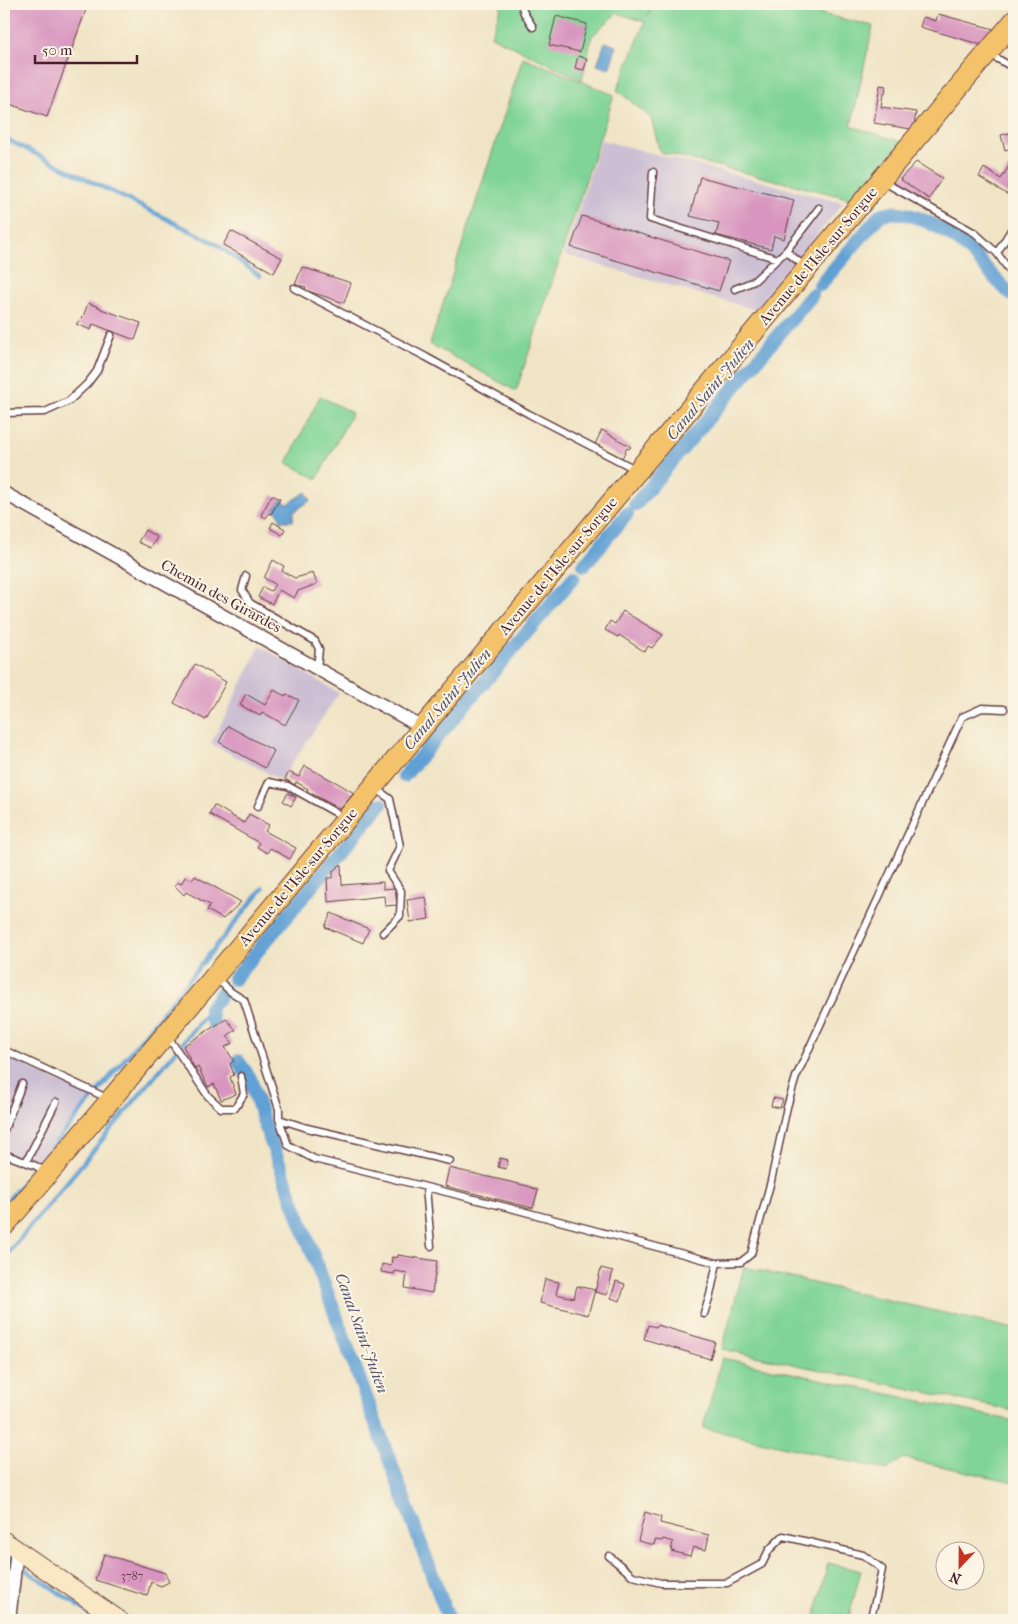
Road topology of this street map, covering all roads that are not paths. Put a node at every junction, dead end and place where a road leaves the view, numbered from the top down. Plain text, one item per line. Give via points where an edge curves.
1 (521, 4) edge
2 (1014, 21) edge
3 (533, 27) dead end
4 (987, 53) junction
5 (1014, 68) edge
6 (653, 172) dead end
7 (881, 181) junction
8 (818, 208) dead end
9 (1014, 225) edge
10 (786, 251) junction
11 (997, 253) junction
12 (778, 259) junction
13 (807, 269) junction
14 (1014, 277) edge
15 (294, 288) dead end
16 (735, 289) dead end
17 (111, 335) dead end
18 (4, 413) edge
19 (638, 471) junction
20 (4, 493) edge
21 (246, 576) dead end
22 (317, 668) junction
23 (1004, 709) dead end
24 (423, 728) junction
25 (373, 786) junction
26 (258, 806) dead end
27 (346, 818) junction
28 (383, 933) dead end
29 (214, 977) junction
30 (166, 1033) junction
31 (4, 1050) edge
32 (241, 1076) dead end
33 (22, 1084) dead end
34 (110, 1100) junction
35 (56, 1102) dead end
36 (279, 1118) junction
37 (4, 1130) edge
38 (4, 1154) edge
39 (450, 1161) dead end
40 (26, 1162) junction
41 (48, 1174) junction
42 (426, 1187) junction
43 (4, 1226) edge
44 (431, 1246) dead end
45 (717, 1263) junction
46 (704, 1314) dead end
47 (10, 1545) edge
48 (609, 1556) dead end
49 (9, 1620) edge
50 (118, 1620) edge
51 (870, 1620) edge

1 - 3 lane
2 - 4 main road, Avenue de l'Isle-sur-Sorgue
4 - 5 lane
4 - 7 main road, Avenue de l'Isle-sur-Sorgue
6 - 12 lane via 650,219
7 - 11 lane via 974,233
7 - 13 main road, Avenue de l'Isle-sur-Sorgue
8 - 10 lane
9 - 11 lane
10 - 12 lane
10 - 13 lane
11 - 14 lane
12 - 16 lane via 754,281
13 - 19 main road, Avenue de l'Isle-sur-Sorgue
15 - 19 lane
17 - 18 lane via 97,371 69,400 44,412
19 - 24 main road, Avenue de l'Isle-sur-Sorgue
20 - 22 street, Chemin des Girardes
21 - 22 lane via 242,590 250,603 315,641
22 - 24 street, Chemin des Girardes
23 - 45 lane via 982,708 962,717 796,1077 751,1254 741,1262
24 - 25 main road, Avenue de l'Isle-sur-Sorgue
25 - 27 main road, Avenue de l'Isle-sur-Sorgue
25 - 28 lane via 390,799 400,846 388,871 401,891 400,916
26 - 27 lane via 269,782 288,786
27 - 29 main road, Avenue de l'Isle-sur-Sorgue
29 - 30 main road, Avenue de l'Isle-sur-Sorgue
29 - 36 lane via 244,1000 280,1109
30 - 32 lane via 208,1096 221,1108 235,1108 244,1094
30 - 34 main road, Avenue de l'Isle-sur-Sorgue
31 - 34 lane
33 - 37 lane
34 - 41 main road, Avenue de l'Isle-sur-Sorgue
35 - 40 lane
36 - 39 lane via 307,1128
36 - 42 lane via 288,1145 314,1159
38 - 40 lane
40 - 41 lane
41 - 43 main road, Avenue de l'Isle-sur-Sorgue
42 - 44 lane
42 - 45 lane
45 - 46 lane
47 - 49 street
47 - 50 street
48 - 51 lane via 633,1576 661,1583 726,1583 762,1564 769,1550 783,1536 845,1550 863,1555 882,1569

